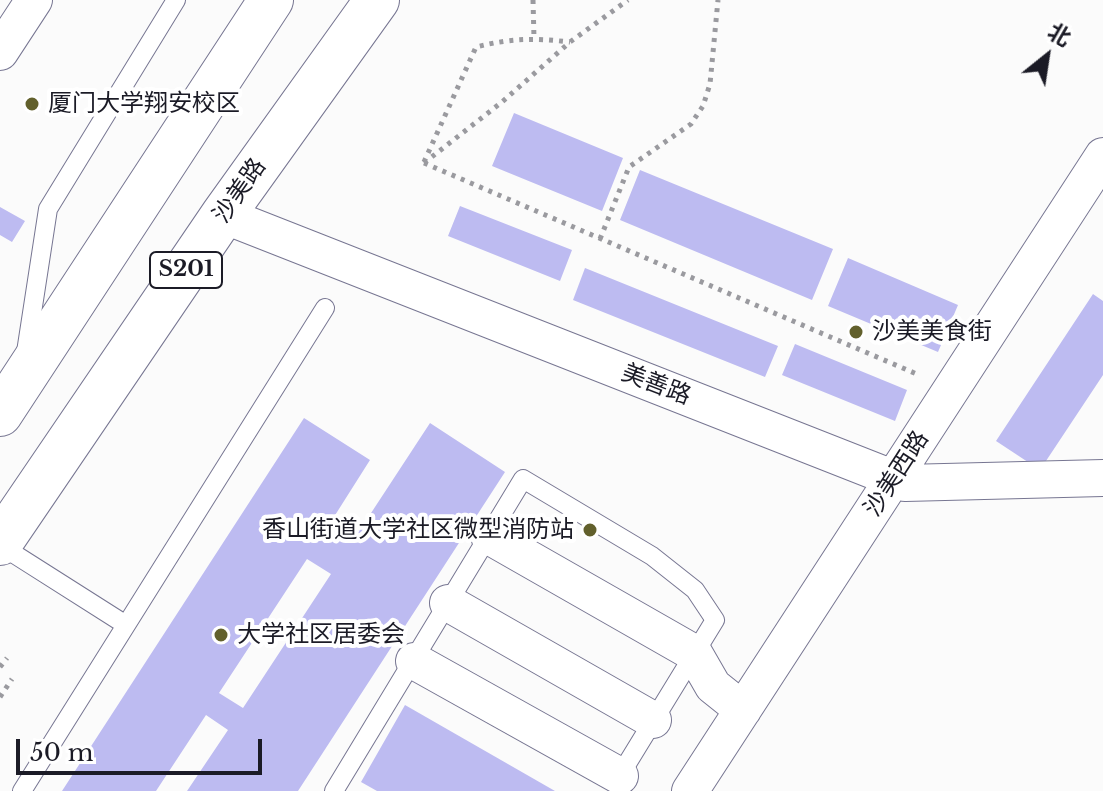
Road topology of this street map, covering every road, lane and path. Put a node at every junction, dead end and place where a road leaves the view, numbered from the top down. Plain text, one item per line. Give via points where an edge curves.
1 (34, 0) edge
2 (176, 0) edge
3 (271, 0) edge
4 (377, 0) edge
5 (533, 0) edge
6 (628, 0) edge
7 (718, 0) edge
8 (534, 38) junction
9 (570, 42) junction
10 (0, 52) edge
11 (1103, 156) edge
12 (424, 163) junction
13 (223, 215) junction
14 (600, 239) junction
15 (325, 308) dead end
16 (952, 389) junction
17 (10, 398) edge
18 (894, 478) junction
19 (1103, 478) edge
20 (489, 536) junction
21 (0, 544) edge
22 (448, 603) junction
23 (126, 625) junction
24 (694, 653) junction
25 (7, 658) dead end
26 (414, 661) junction
27 (0, 667) edge
28 (12, 679) dead end
29 (0, 697) edge
30 (743, 710) junction
31 (653, 720) junction
32 (615, 783) edge
33 (22, 791) edge
34 (334, 791) edge
35 (690, 791) edge

1 - 10 street
2 - 17 lane via 48,209
3 - 17 main road
4 - 13 main road, 沙美路 / S201
5 - 8 path
6 - 9 path
7 - 14 path via 703,106 691,124 629,167
8 - 9 path
8 - 12 path via 476,47
9 - 12 path
11 - 16 street, 沙美西路
12 - 14 path
13 - 18 street, 美善路
13 - 21 main road, 沙美路 / S201
14 - 16 path
15 - 23 lane
16 - 18 street, 沙美西路
18 - 19 street, 美善路 via 905,483
18 - 30 street, 沙美西路
20 - 22 lane
20 - 24 street
20 - 24 lane via 523,479 652,556 695,590 715,620
21 - 23 lane
22 - 26 lane
22 - 31 street
23 - 33 lane
24 - 30 street via 713,686
24 - 31 lane
25 - 27 path
26 - 32 street
26 - 34 lane
28 - 29 path
30 - 35 street, 沙美西路
31 - 32 lane

